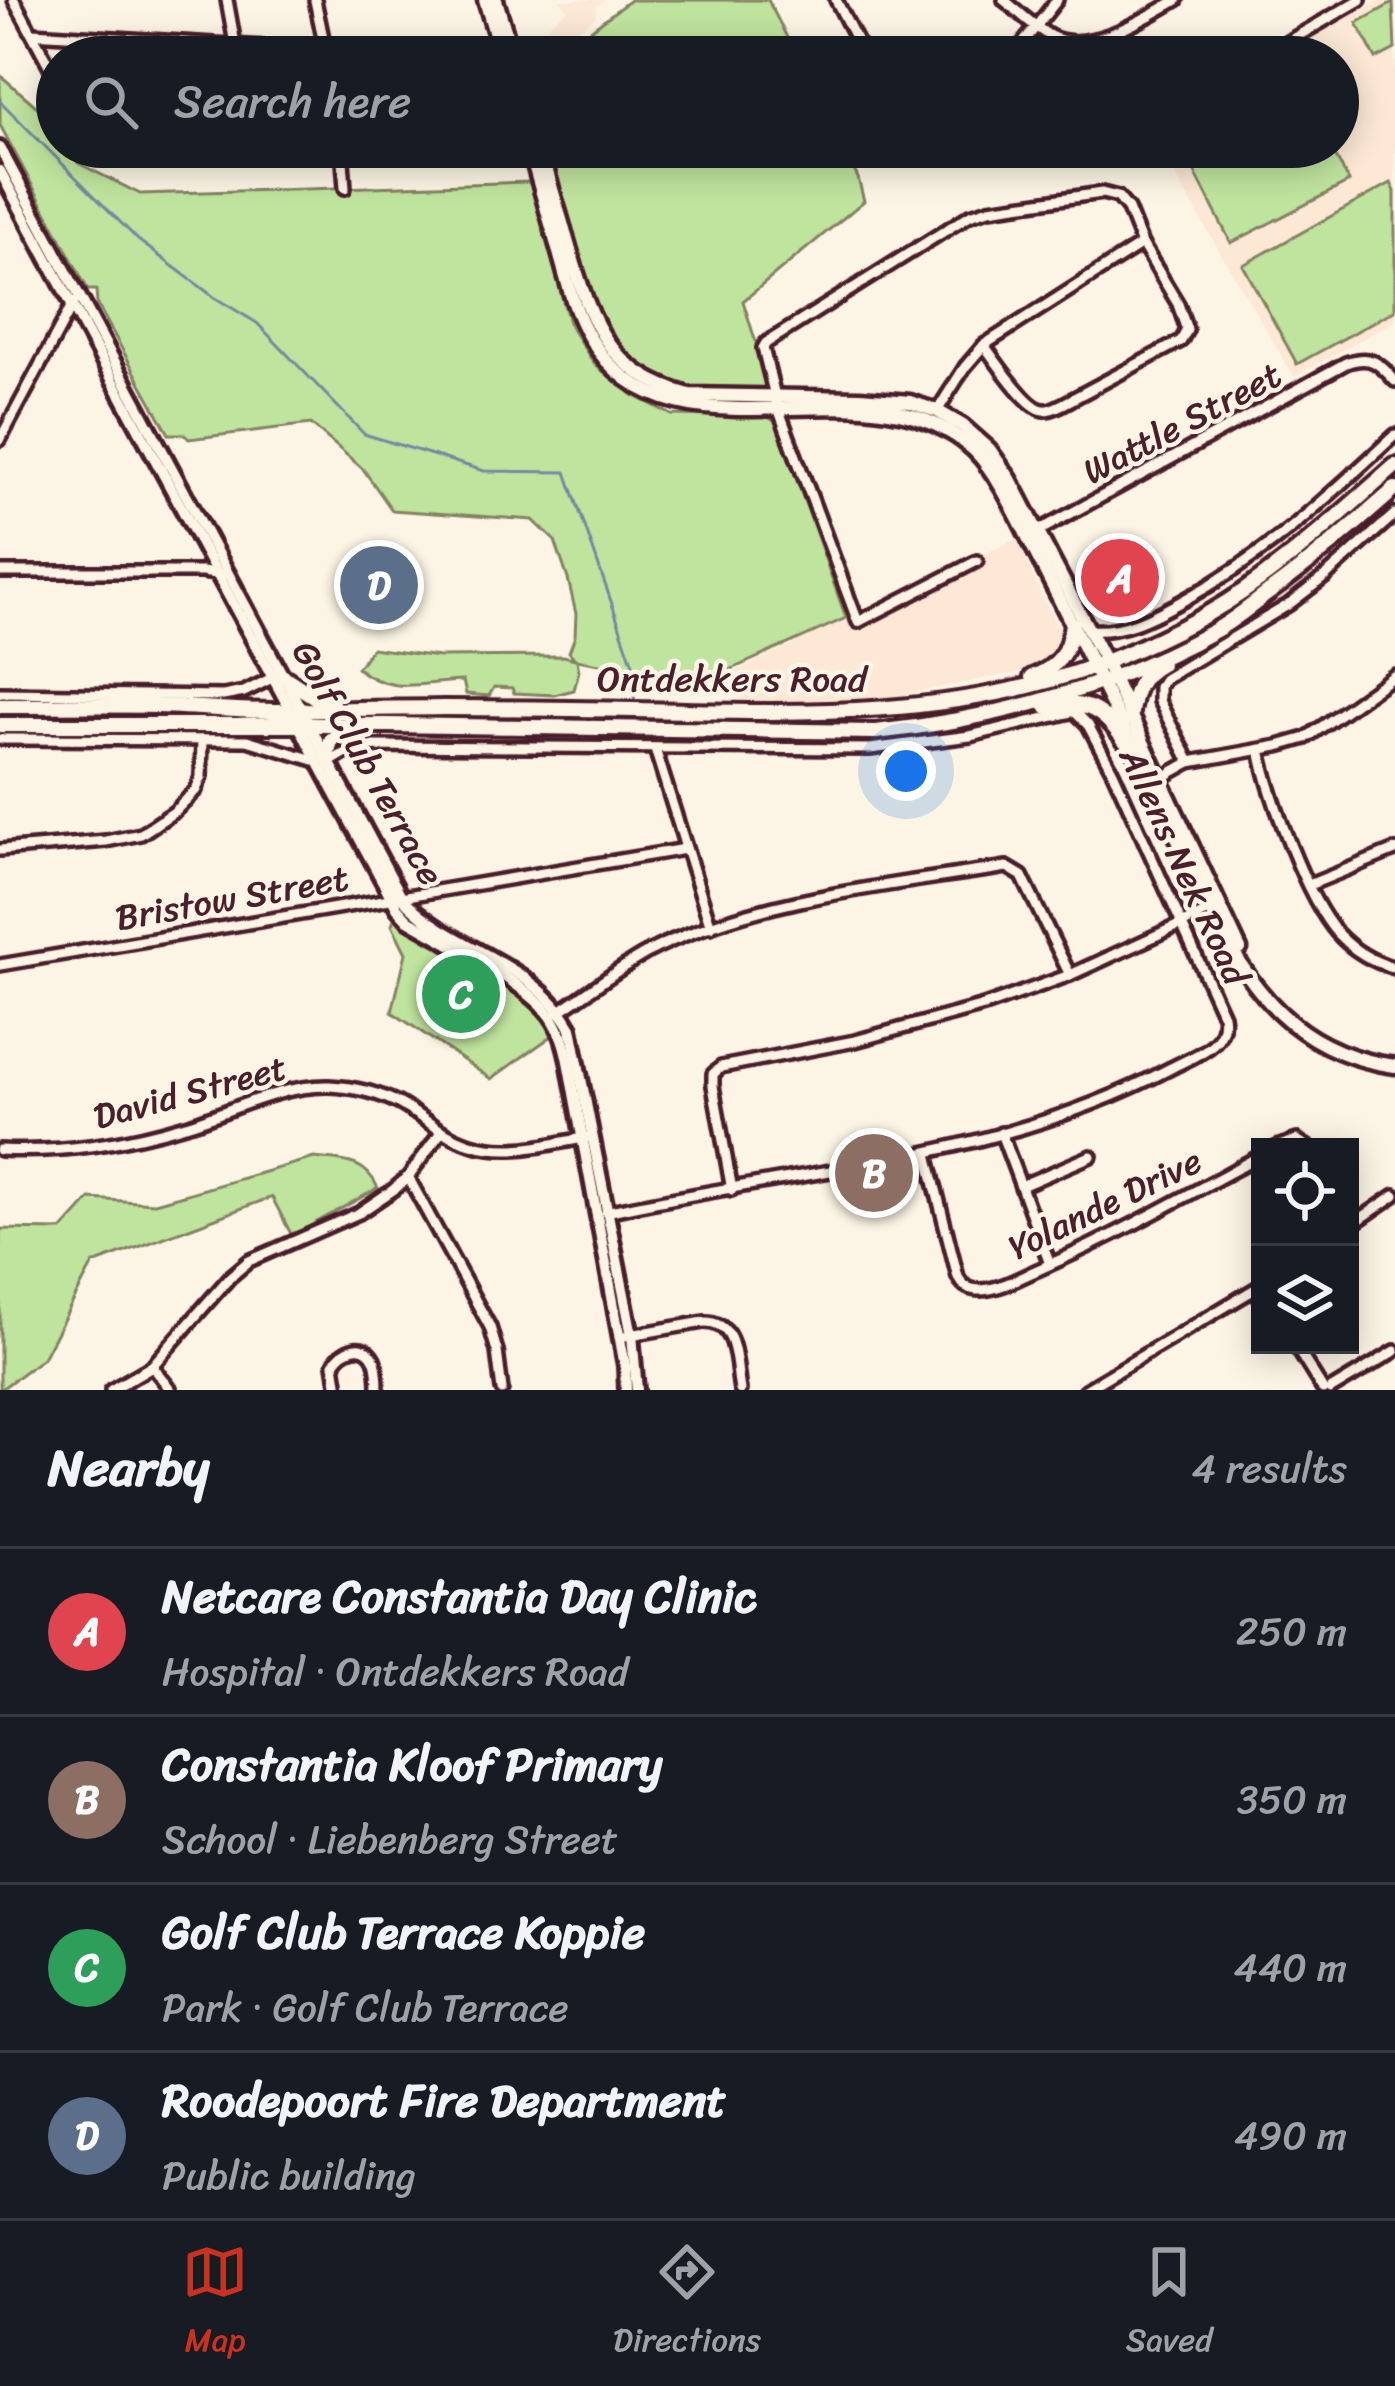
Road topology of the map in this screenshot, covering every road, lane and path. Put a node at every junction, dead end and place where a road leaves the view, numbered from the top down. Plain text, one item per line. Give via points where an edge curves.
1 (14, 0) edge
2 (227, 0) edge
3 (316, 0) edge
4 (485, 0) edge
5 (496, 0) edge
6 (836, 0) edge
7 (1004, 0) edge
8 (1057, 0) edge
9 (1177, 0) edge
10 (1359, 0) edge
11 (1036, 26) junction
12 (32, 33) junction
13 (88, 36) edge
14 (234, 36) edge
15 (323, 36) edge
16 (500, 36) edge
17 (504, 36) edge
18 (854, 36) edge
19 (1028, 36) edge
20 (1055, 36) edge
21 (1102, 36) edge
22 (1297, 36) edge
23 (36, 41) edge
24 (0, 148) edge
25 (345, 168) edge
26 (535, 168) edge
27 (546, 168) edge
28 (4, 176) edge
29 (346, 188) dead end
30 (1142, 244) junction
31 (76, 301) junction
32 (984, 345) junction
33 (1395, 381) edge
34 (777, 403) junction
35 (937, 411) junction
36 (1395, 435) edge
37 (0, 440) edge
38 (1395, 466) edge
39 (1395, 489) edge
40 (1395, 514) edge
41 (1032, 535) junction
42 (977, 561) dead end
43 (217, 571) junction
44 (0, 572) edge
45 (1072, 624) junction
46 (1089, 630) junction
47 (1216, 630) junction
48 (1099, 664) junction
49 (1395, 675) edge
50 (280, 676) junction
51 (1107, 681) junction
52 (0, 692) edge
53 (988, 695) junction
54 (0, 706) edge
55 (380, 707) junction
56 (297, 710) junction
57 (1130, 718) junction
58 (0, 725) edge
59 (304, 725) junction
60 (388, 725) junction
61 (924, 726) junction
62 (0, 739) edge
63 (202, 740) junction
64 (1096, 740) joint
65 (655, 748) junction
66 (1260, 750) junction
67 (1139, 758) junction
68 (324, 760) junction
69 (1190, 762) junction
70 (1156, 781) junction
71 (685, 849) junction
72 (0, 850) edge
73 (1395, 850) edge
74 (1310, 885) junction
75 (396, 897) junction
76 (1216, 908) junction
77 (1182, 925) junction
78 (710, 928) junction
79 (0, 964) edge
80 (1395, 968) edge
81 (1070, 975) junction
82 (556, 1014) junction
83 (1395, 1063) edge
84 (441, 1132) junction
85 (1001, 1133) junction
86 (588, 1137) junction
87 (0, 1150) edge
88 (927, 1154) junction
89 (1091, 1156) dead end
90 (1251, 1161) edge
91 (408, 1177) junction
92 (1021, 1186) junction
93 (732, 1190) junction
94 (1395, 1195) edge
95 (603, 1212) junction
96 (1359, 1215) edge
97 (1050, 1264) junction
98 (1251, 1292) edge
99 (626, 1336) junction
100 (1395, 1351) edge
101 (1301, 1354) edge
102 (152, 1366) junction
103 (111, 1390) edge
104 (171, 1390) edge
105 (338, 1390) edge
106 (378, 1390) edge
107 (502, 1390) edge
108 (626, 1390) edge
109 (637, 1390) edge
110 (740, 1390) edge
111 (1085, 1390) edge
112 (1327, 1390) edge

1 - 12 street
2 - 14 street
3 - 15 street
4 - 16 main road
5 - 17 main road
6 - 18 street
7 - 11 street
8 - 11 street
9 - 21 street
10 - 22 street
11 - 19 street
11 - 20 street
12 - 13 street
12 - 23 street
24 - 28 street, Golf Club Terrace
25 - 29 street
26 - 34 main road via 578,314 611,364 681,405
27 - 34 main road via 589,312 620,358 650,381 689,395
28 - 31 street, Golf Club Terrace
30 - 32 street
30 - 32 street via 1184,319 1181,341 1046,410 1027,400
30 - 34 street via 1128,209 1109,194 979,211 766,343
31 - 37 street
31 - 43 street, Golf Club Terrace
32 - 35 street
33 - 41 street, Wattle Street via 1363,358 1346,364
34 - 35 main road via 888,399
34 - 41 main road via 899,412 937,424 986,463
34 - 42 street via 858,622
35 - 41 main road via 989,449
36 - 46 street via 1294,528 1216,582 1134,625
38 - 48 main road, Ontdekkers Road via 1236,597
39 - 47 main road, Ontdekkers Road
40 - 69 street via 1288,605 1164,679 1159,701
41 - 45 main road
41 - 46 main road
43 - 44 street
43 - 50 street, Golf Club Terrace
45 - 48 main road
45 - 53 main road via 1053,668
46 - 48 main road
47 - 51 main road, Ontdekkers Road
47 - 57 main road via 1143,676
48 - 51 main road
48 - 53 main road, Ontdekkers Road
49 - 66 street via 1306,738
50 - 52 street via 223,696
50 - 55 main road via 316,698
50 - 56 street, Golf Club Terrace
51 - 57 main road
51 - 61 main road, Ontdekkers Road
51 - 67 main road
53 - 55 main road, Ontdekkers Road via 832,711
54 - 56 main road, Ontdekkers Road
55 - 56 main road, Ontdekkers Road
56 - 59 street, Golf Club Terrace
57 - 70 main road
58 - 59 main road, Ontdekkers Road
59 - 60 main road, Ontdekkers Road
59 - 68 street, Golf Club Terrace
60 - 61 main road, Ontdekkers Road via 833,732
60 - 68 main road via 334,737
61 - 67 main road via 1080,703
62 - 63 street
63 - 68 street via 247,740
63 - 72 street via 196,790 141,834
64 - 65 street, Ontdekkers Road via 1071,712 870,749
64 - 77 street, Allens Nek Road
65 - 68 street, Ontdekkers Road via 374,746
65 - 71 street
66 - 69 street
66 - 74 street
67 - 70 main road
68 - 75 street, Golf Club Terrace
69 - 70 street
70 - 76 main road
71 - 75 street, Bristow Street
71 - 78 street
73 - 74 street
74 - 80 street via 1340,936
75 - 79 street, Bristow Street
75 - 82 street, Golf Club Terrace via 408,920
76 - 77 street
76 - 83 main road via 1252,970 1292,1016 1337,1044
77 - 81 street
77 - 85 street, Allens Nek Road via 1224,1032 1128,1091
78 - 81 street via 797,902 1007,867 1022,875
78 - 82 street via 654,949
81 - 93 street via 934,1021 721,1066 712,1086
82 - 86 street
84 - 86 street, David Street via 494,1149
84 - 87 street, David Street via 387,1098 329,1086 284,1092 116,1144
84 - 91 street
85 - 88 street
85 - 92 street
86 - 95 street
88 - 93 street
88 - 97 street, Yolande Drive via 963,1285 987,1289
89 - 92 street
90 - 97 street, Yolande Drive
91 - 102 street via 359,1213 249,1261
91 - 107 street via 490,1327
92 - 97 street
93 - 95 street
94 - 96 street
95 - 99 street
98 - 111 street
99 - 108 street
99 - 109 street
99 - 110 street via 718,1322 730,1337
100 - 112 street
101 - 112 street
102 - 103 street
102 - 104 street
105 - 106 street via 334,1364 353,1348 372,1356

